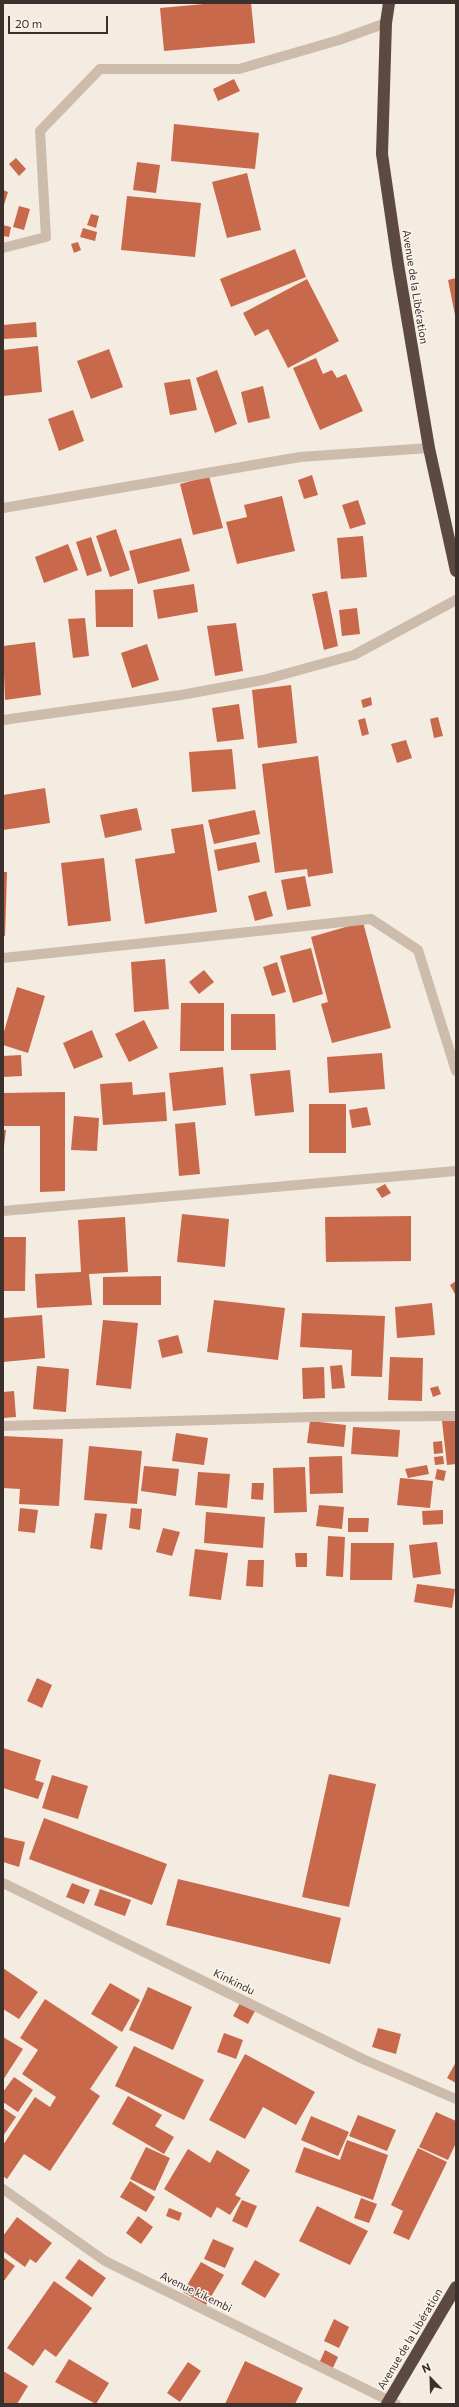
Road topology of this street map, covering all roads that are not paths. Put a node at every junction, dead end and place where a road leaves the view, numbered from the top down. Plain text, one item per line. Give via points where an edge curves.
1 (389, 3) edge
2 (386, 23) junction
3 (3, 248) edge
4 (429, 448) junction
5 (3, 508) edge
6 (456, 571) edge
7 (456, 600) edge
8 (3, 720) edge
9 (3, 958) edge
10 (456, 1071) edge
11 (456, 1171) edge
12 (3, 1211) edge
13 (456, 1416) edge
14 (3, 1426) edge
15 (3, 1883) edge
16 (456, 2099) edge
17 (3, 2189) edge
18 (456, 2287) edge
19 (391, 2403) edge

1 - 2 highway, Avenue de la Libération
2 - 3 street via 339,40 239,69 100,69 40,131 46,237
2 - 4 highway, Avenue de la Libération via 382,154
4 - 5 street via 300,457
4 - 6 highway, Avenue de la Libération
7 - 8 street via 354,655 264,680 181,695
9 - 10 street via 371,919 418,950
11 - 12 street
13 - 14 street via 312,1417
15 - 16 street, Kinkindu via 365,2060
17 - 19 street, Avenue kikembi via 105,2261
18 - 19 highway, Avenue de la Libération

